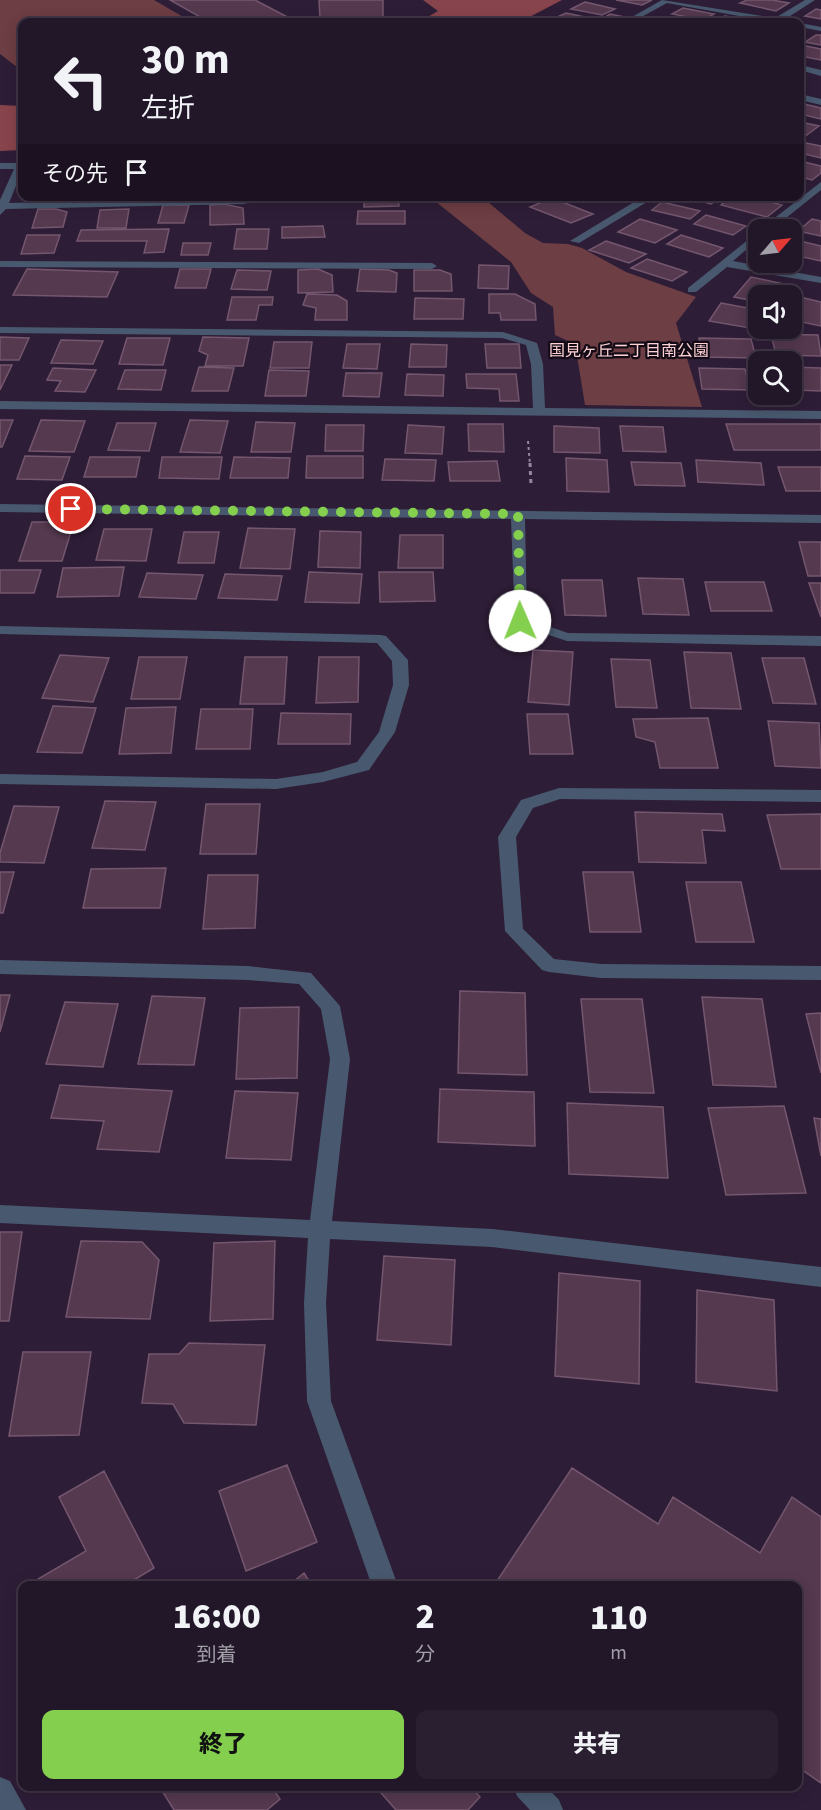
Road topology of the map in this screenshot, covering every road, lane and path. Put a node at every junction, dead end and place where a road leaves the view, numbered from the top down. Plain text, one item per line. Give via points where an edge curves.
1 (668, 0) edge
2 (811, 0) edge
3 (634, 18) edge
4 (760, 18) edge
5 (786, 18) edge
6 (804, 26) edge
7 (821, 29) edge
8 (804, 69) edge
9 (821, 73) edge
10 (804, 98) edge
11 (821, 102) edge
12 (0, 166) edge
13 (18, 166) edge
14 (18, 173) edge
15 (821, 185) edge
16 (804, 198) edge
17 (243, 201) edge
18 (643, 201) edge
19 (801, 201) edge
20 (2, 209) edge
21 (778, 219) edge
22 (575, 241) dead end
23 (748, 243) edge
24 (724, 263) junction
25 (0, 264) edge
26 (432, 266) dead end
27 (821, 280) edge
28 (692, 290) dead end
29 (0, 330) edge
30 (0, 405) edge
31 (533, 410) junction
32 (821, 415) edge
33 (0, 508) edge
34 (525, 515) junction
35 (821, 519) edge
36 (0, 630) edge
37 (821, 641) edge
38 (0, 779) edge
39 (821, 795) edge
40 (0, 967) edge
41 (821, 973) edge
42 (0, 1214) edge
43 (320, 1228) junction
44 (821, 1277) edge
45 (383, 1581) edge
46 (0, 1791) edge
47 (532, 1791) edge
48 (12, 1810) edge
49 (549, 1810) edge

1 - 3 street
1 - 4 street
2 - 5 street
6 - 7 street
8 - 9 street
10 - 11 street
12 - 13 street
14 - 20 street
15 - 16 street
17 - 20 street
18 - 22 street
19 - 21 street
23 - 24 street
24 - 27 street
24 - 28 street
25 - 26 street
29 - 31 street via 503,335 531,343 537,364
30 - 31 street
31 - 32 street
31 - 34 path
33 - 34 street
34 - 35 street
34 - 37 street via 520,621 567,637
36 - 38 street via 381,639 400,660 401,685 387,732 363,766 323,777 276,784
39 - 41 street via 559,793 527,804 507,837 514,931 549,965 602,971
40 - 43 street via 304,978 330,1006 340,1059
42 - 43 street
43 - 44 street via 492,1238
43 - 45 street via 315,1303 320,1401
46 - 48 street
47 - 49 street

